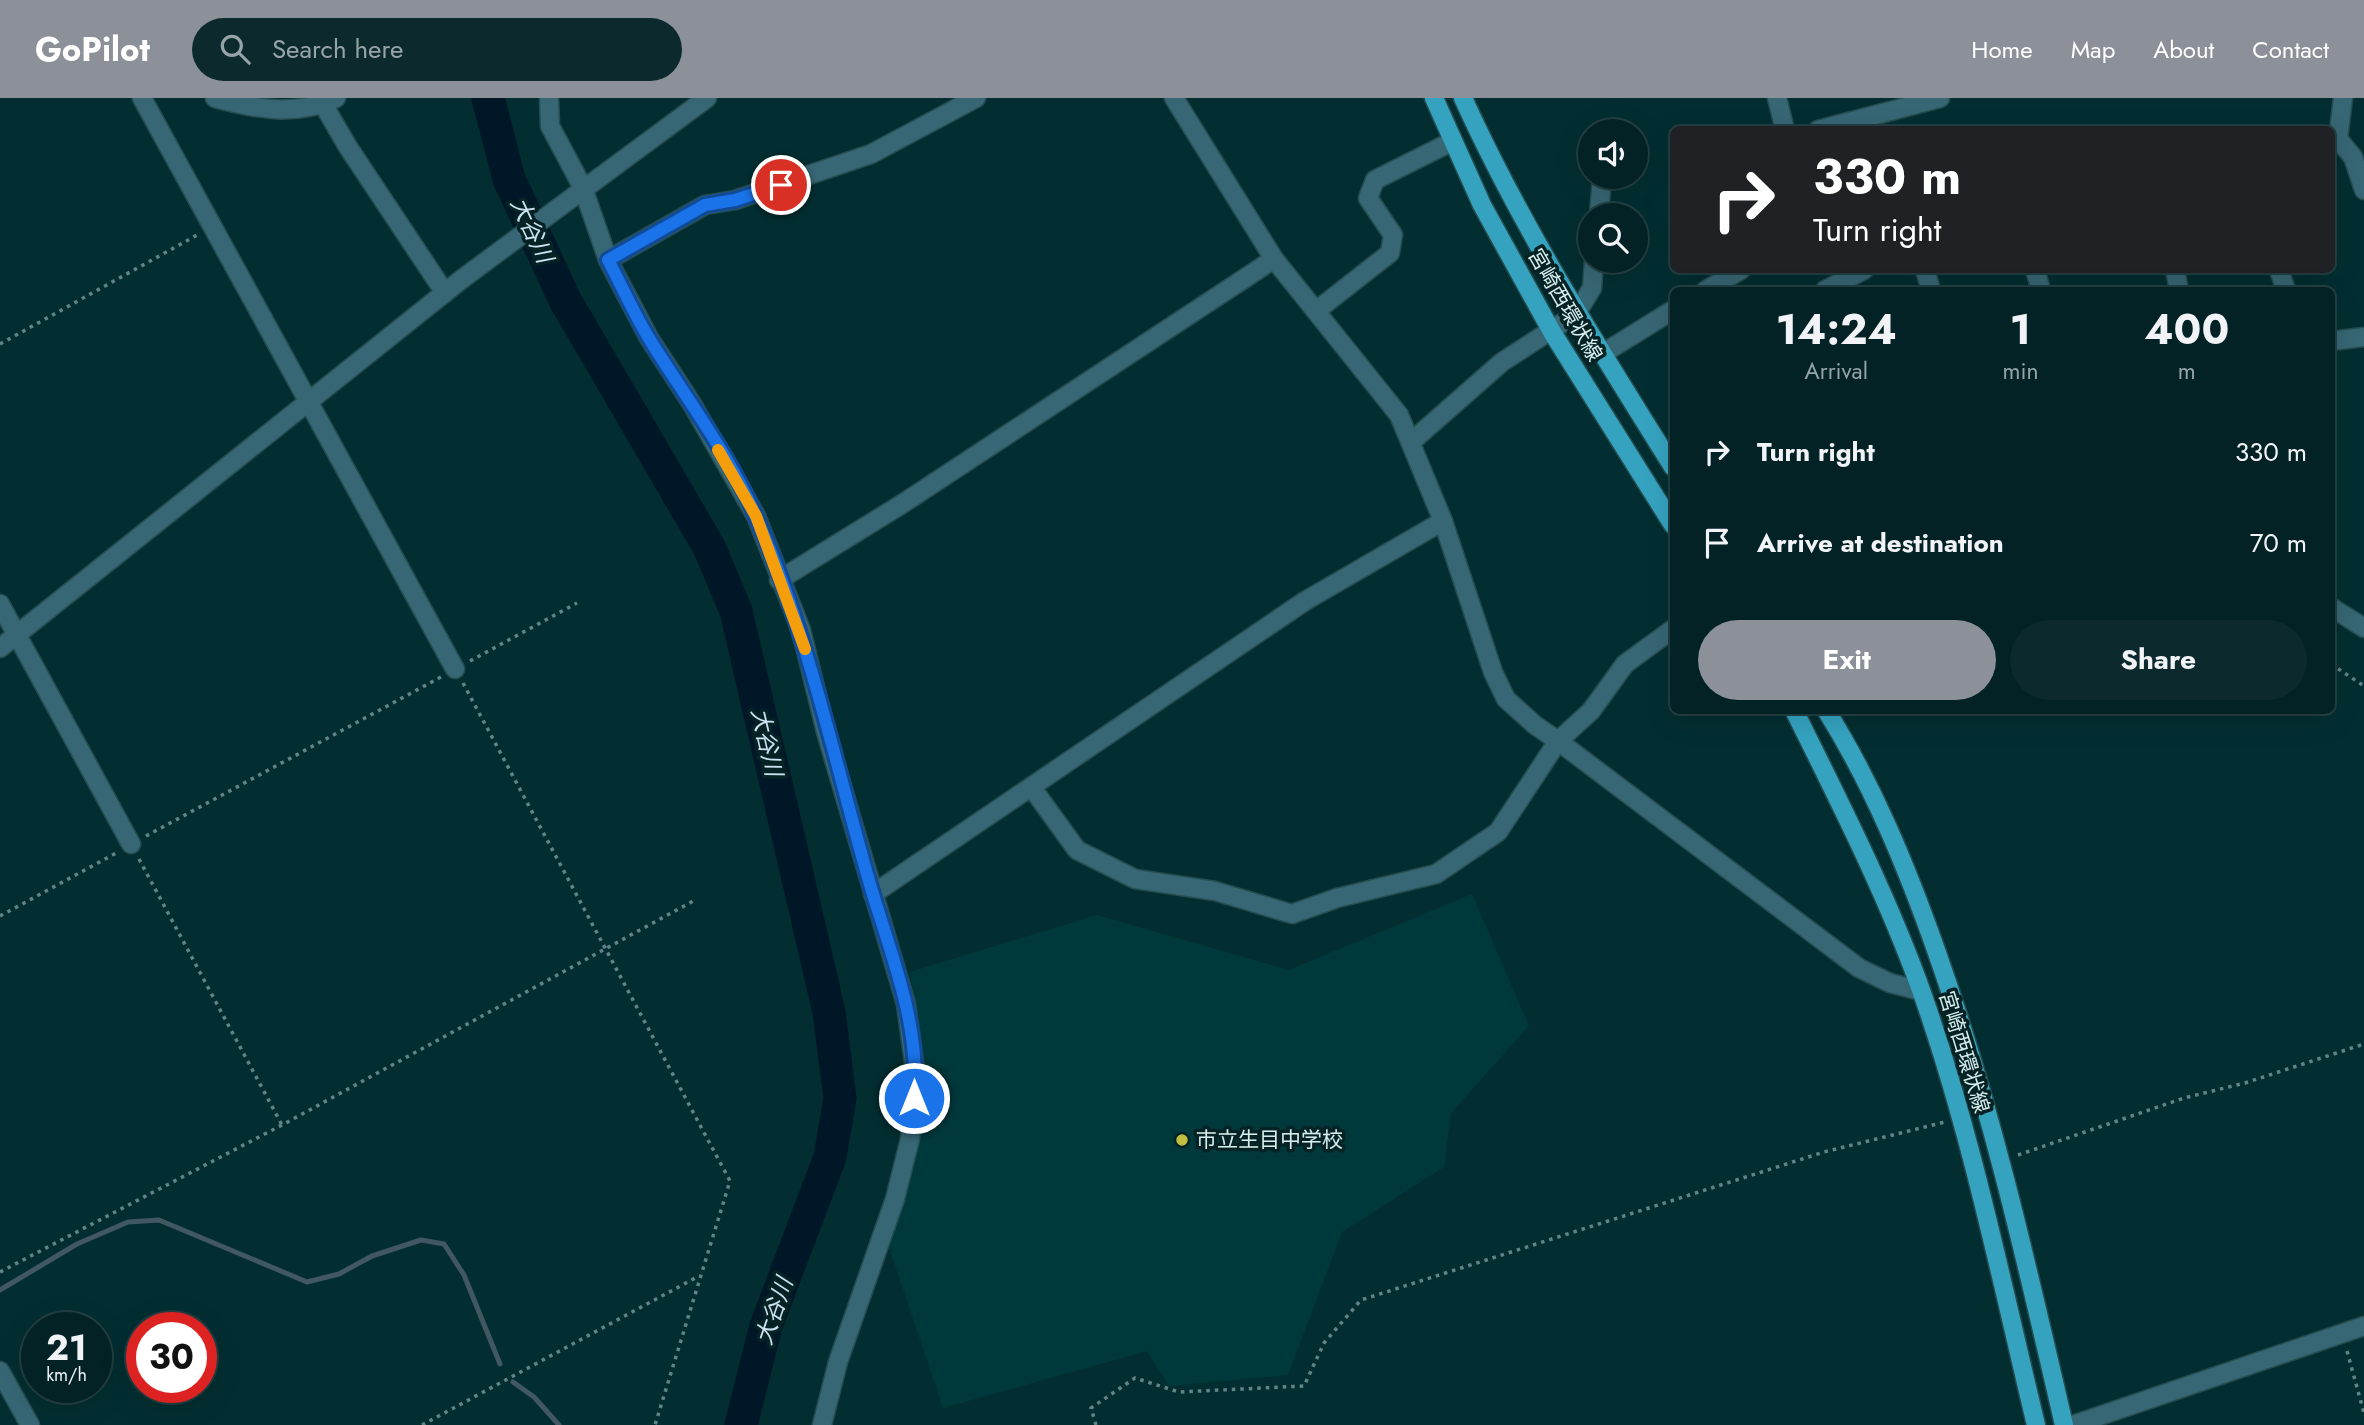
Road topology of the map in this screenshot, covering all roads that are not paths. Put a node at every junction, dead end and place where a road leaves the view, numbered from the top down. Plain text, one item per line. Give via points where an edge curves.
1 (142, 98) edge
2 (215, 98) edge
3 (549, 98) edge
4 (707, 98) edge
5 (976, 98) edge
6 (1174, 98) edge
7 (1434, 98) edge
8 (1463, 98) edge
9 (1777, 98) edge
10 (1940, 98) edge
11 (2343, 98) edge
12 (330, 101) edge
13 (1784, 126) edge
14 (1833, 126) edge
15 (2335, 134) edge
16 (2335, 140) edge
17 (1453, 141) junction
18 (583, 188) junction
19 (2364, 190) edge
20 (1274, 259) junction
21 (608, 260) junction
22 (1593, 273) edge
23 (1736, 273) edge
24 (1857, 273) edge
25 (1835, 283) edge
26 (1711, 287) edge
27 (445, 293) junction
28 (1316, 311) junction
29 (1670, 312) edge
30 (1576, 314) junction
31 (1552, 332) junction
32 (2364, 337) edge
33 (2335, 341) edge
34 (1602, 354) junction
35 (309, 402) junction
36 (1411, 442) junction
37 (1670, 462) edge
38 (1670, 520) edge
39 (1443, 521) junction
40 (779, 580) junction
41 (0, 604) edge
42 (2335, 610) edge
43 (2364, 628) edge
44 (1670, 631) edge
45 (17, 635) junction
46 (0, 648) edge
47 (455, 669) road end
48 (1796, 714) edge
49 (1828, 714) edge
50 (1558, 741) junction
51 (1032, 788) junction
52 (131, 844) road end
53 (873, 894) junction
54 (1921, 991) junction
55 (2364, 1326) edge
56 (0, 1370) edge
57 (30, 1425) edge
58 (822, 1425) edge
59 (2036, 1425) edge
60 (2064, 1425) edge
61 (2073, 1425) edge

1 - 35 street
2 - 12 street via 267,110
3 - 18 street via 550,126
4 - 18 street
5 - 21 street via 871,154 735,200 705,205
6 - 20 street
7 - 17 main road, 宮崎西環状線
8 - 30 main road, 宮崎西環状線 via 1492,163
9 - 13 street
10 - 14 street
11 - 15 street
12 - 27 street via 348,147
16 - 19 street via 2353,157
17 - 28 street via 1375,180 1368,198 1393,235 1390,253
17 - 31 main road, 宮崎西環状線 via 1482,205
18 - 21 street
18 - 27 street
20 - 28 street
20 - 40 street
21 - 40 street via 649,338 756,516
22 - 30 street via 1592,288
23 - 26 street
24 - 25 street
27 - 35 street
28 - 36 street via 1399,415
29 - 34 street
30 - 31 street
30 - 34 main road, 宮崎西環状線
31 - 36 street via 1502,362
31 - 38 main road, 宮崎西環状線
32 - 33 street
34 - 37 main road, 宮崎西環状線
35 - 45 street
35 - 47 street
36 - 39 street
39 - 50 street via 1506,699
39 - 51 street via 1305,601
40 - 53 street via 801,630
41 - 45 street
42 - 43 street
44 - 50 street via 1625,664 1591,711
45 - 46 street
45 - 52 street
48 - 54 main road, 宮崎西環状線 via 1876,876
49 - 60 main road, 宮崎西環状線 via 1905,863 1950,990 2002,1161
50 - 51 street via 1498,832 1436,874 1292,914 1215,891 1135,879 1077,850
50 - 54 street via 1859,968
51 - 53 street
53 - 58 street via 906,1004 916,1077 912,1126 895,1199 838,1362
54 - 59 main road, 宮崎西環状線 via 1961,1118
55 - 61 street
56 - 57 street

